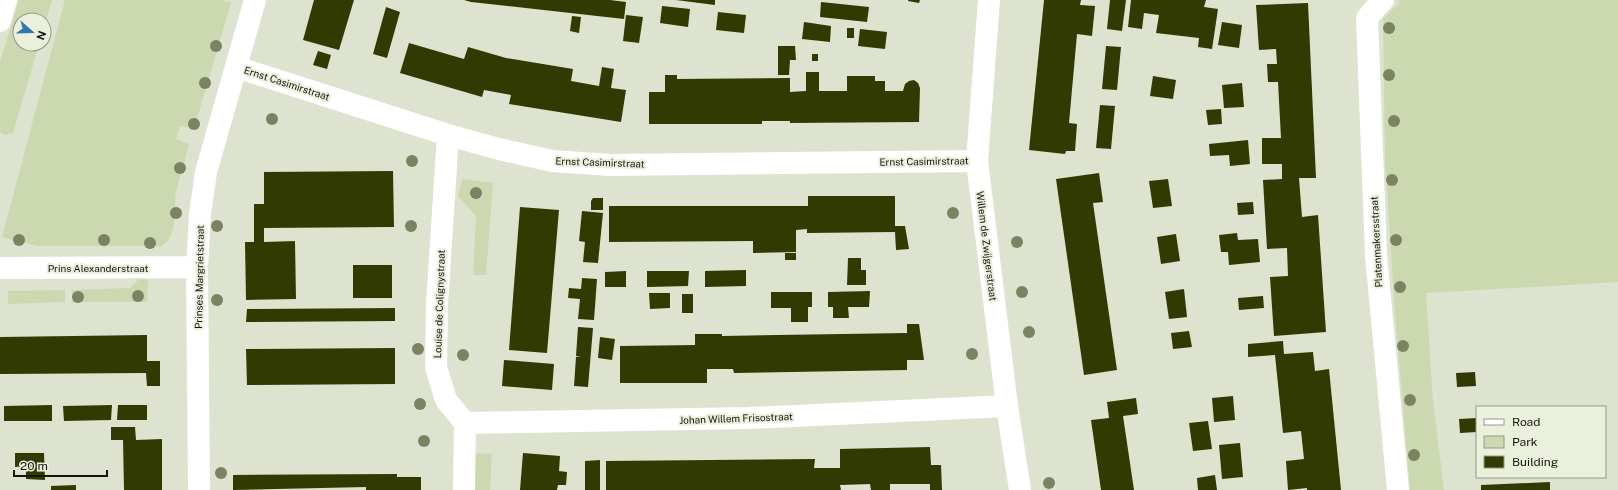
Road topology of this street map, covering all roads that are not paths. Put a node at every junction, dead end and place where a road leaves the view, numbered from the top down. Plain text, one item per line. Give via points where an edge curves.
1 (6, 0) edge
2 (255, 0) edge
3 (989, 0) edge
4 (1383, 0) edge
5 (0, 21) edge
6 (236, 67) junction
7 (448, 135) junction
8 (977, 160) junction
9 (197, 267) junction
10 (0, 268) edge
11 (1007, 406) junction
12 (465, 423) junction
13 (199, 490) edge
14 (464, 490) edge
15 (1020, 490) edge
16 (1398, 490) edge

1 - 5 street
2 - 6 street, Prinses Margrietstraat
3 - 8 street, Willem de Zwijgerstraat
4 - 16 street, Platenmakersstraat via 1367,18 1376,255
6 - 7 street, Ernst Casimirstraat
6 - 9 street, Prinses Margrietstraat via 206,172 200,214
7 - 8 street, Ernst Casimirstraat via 552,161 581,164
7 - 12 street, Louise de Colignystraat via 437,304 436,367 446,400
8 - 11 street, Willem de Zwijgerstraat
9 - 10 street, Prins Alexanderstraat
9 - 13 street, Prinses Margrietstraat
11 - 12 street, Johan Willem Frisostraat via 749,418
11 - 15 street, Willem de Zwijgerstraat
12 - 14 street

